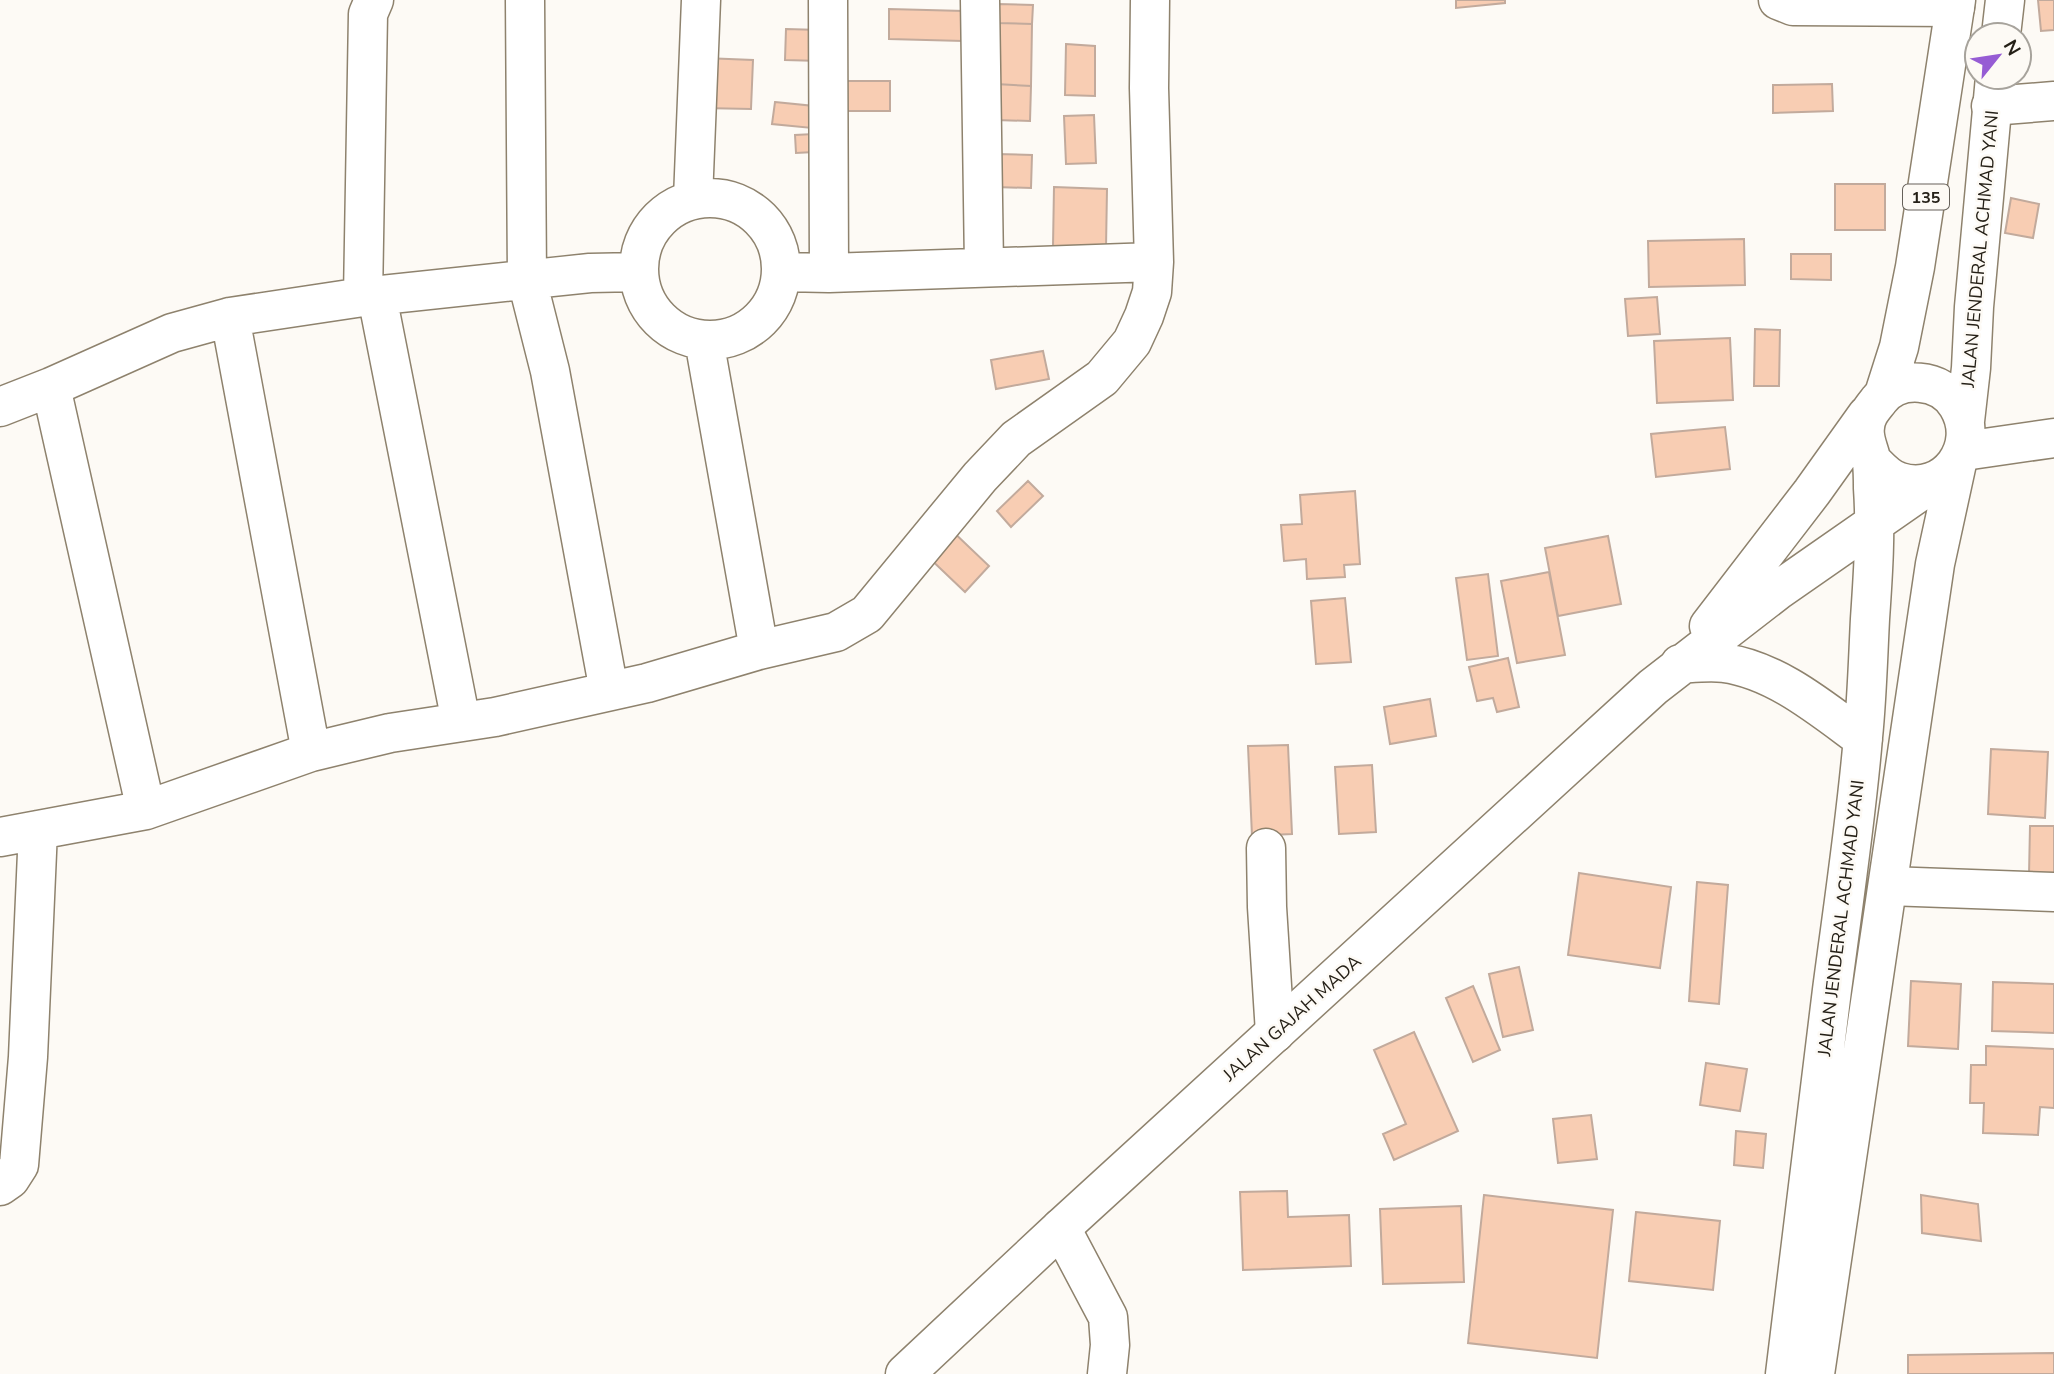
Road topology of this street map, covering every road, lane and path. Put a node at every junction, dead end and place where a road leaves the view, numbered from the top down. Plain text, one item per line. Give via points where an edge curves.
1 (374, 0) edge
2 (525, 0) edge
3 (701, 0) edge
4 (828, 0) edge
5 (980, 0) edge
6 (1150, 0) edge
7 (1777, 0) edge
8 (2006, 0) edge
9 (1956, 3) edge
10 (2003, 21) edge
11 (1993, 91) edge
12 (2054, 101) edge
13 (693, 199) junction
14 (1154, 262) junction
15 (984, 267) junction
16 (639, 272) junction
17 (782, 272) junction
18 (829, 273) junction
19 (527, 280) junction
20 (370, 296) junction
21 (230, 317) junction
22 (704, 340) junction
23 (51, 387) junction
24 (1876, 403) junction
25 (0, 407) edge
26 (2054, 438) edge
27 (1955, 454) junction
28 (1871, 460) junction
29 (1875, 521) junction
30 (759, 650) junction
31 (1680, 664) junction
32 (609, 691) junction
33 (461, 722) junction
34 (1863, 739) junction
35 (311, 752) junction
36 (146, 810) junction
37 (38, 830) junction
38 (0, 837) edge
39 (1266, 848) dead end
40 (1888, 886) junction
41 (2054, 892) edge
42 (15, 1010) edge
43 (1275, 1033) junction
44 (0, 1186) edge
45 (1061, 1228) junction
46 (905, 1374) edge
47 (1107, 1374) edge
48 (1785, 1374) edge
49 (1815, 1374) edge

1 - 20 street via 368,14
2 - 19 street
3 - 13 street
4 - 18 street
5 - 15 street
6 - 14 street
7 - 9 street via 1793,6
8 - 10 street
9 - 24 street, 135 via 1899,347
11 - 12 street
11 - 27 street, JALAN JENDERAL ACHMAD YANI via 1971,368
13 - 16 street via 671,208 653,225 642,247
13 - 17 street via 726,198 756,213 776,240
14 - 15 street
14 - 30 street via 1152,292 1132,342 1102,378 1016,439 867,614 836,632
15 - 18 street
16 - 19 street
16 - 22 street via 644,296 658,318 679,333
17 - 18 street
17 - 22 street via 775,300 757,323 732,337
19 - 20 street
19 - 32 street via 550,371
20 - 21 street
20 - 33 street
21 - 23 street via 172,333
21 - 35 street
22 - 30 street
23 - 25 street
23 - 36 street
24 - 27 street via 1903,383 1923,382 1942,389 1957,403
24 - 28 street, JALAN JENDERAL ACHMAD YANI via 1864,431
24 - 31 street
26 - 27 street
27 - 28 street via 1918,485 1899,482
27 - 29 street
27 - 40 street, JALAN JENDERAL ACHMAD YANI
28 - 29 street, JALAN JENDERAL ACHMAD YANI
29 - 31 street
29 - 34 street, JALAN JENDERAL ACHMAD YANI
30 - 32 street
31 - 34 street via 1723,663 1752,670 1802,695
31 - 43 street, JALAN GAJAH MADA
32 - 33 street
33 - 35 street
34 - 48 street, JALAN JENDERAL ACHMAD YANI
35 - 36 street
36 - 37 street
37 - 38 street
37 - 42 street
39 - 43 street
40 - 41 street
40 - 49 street, JALAN JENDERAL ACHMAD YANI
42 - 44 street via 19,1165
43 - 45 street, JALAN GAJAH MADA
45 - 46 street, JALAN GAJAH MADA
45 - 47 street via 1108,1317

